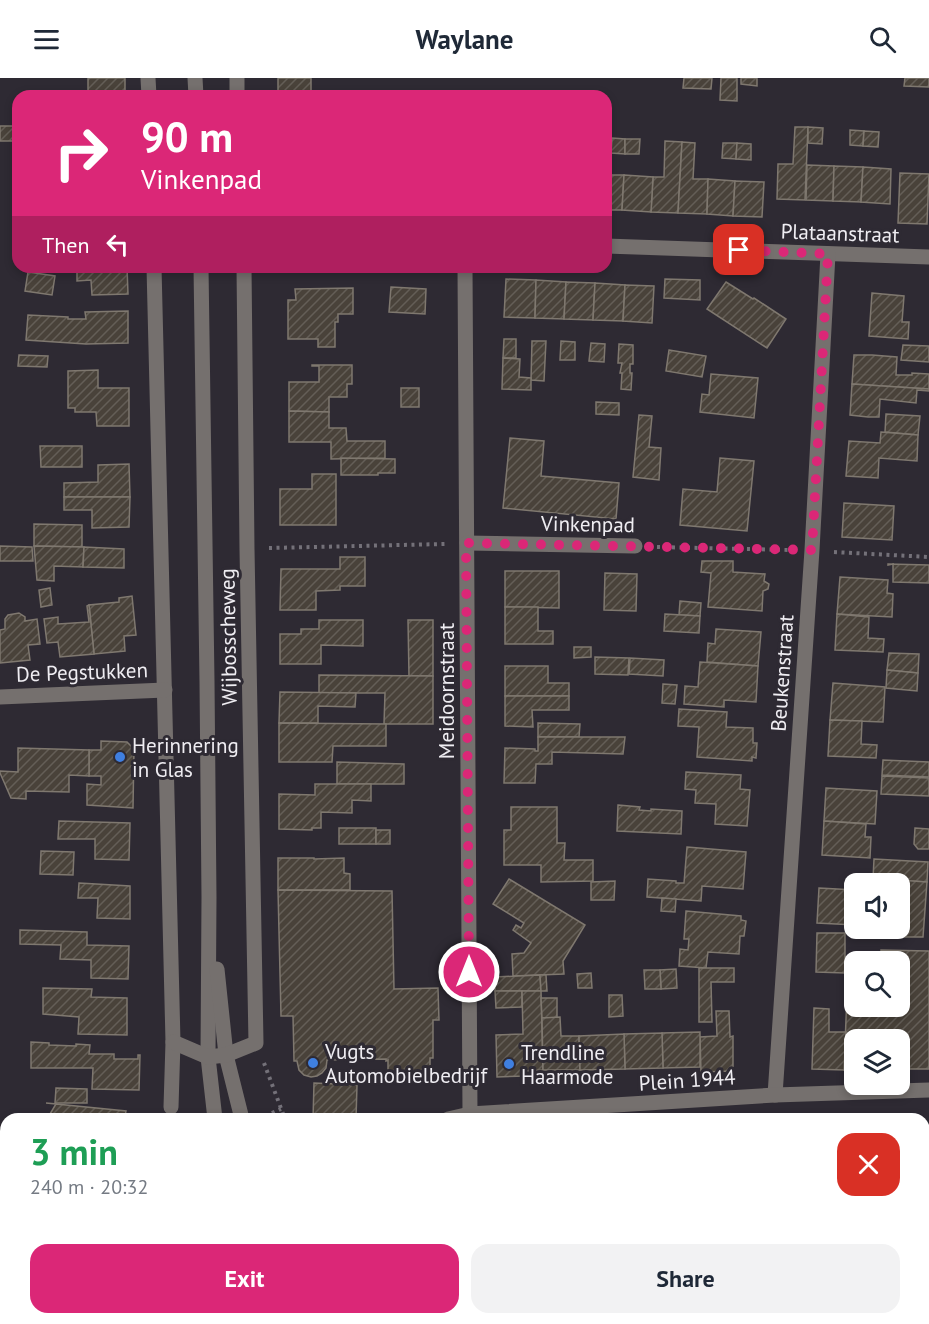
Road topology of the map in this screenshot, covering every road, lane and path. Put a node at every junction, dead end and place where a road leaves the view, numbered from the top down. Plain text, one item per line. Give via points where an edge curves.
1 (612, 246) edge
2 (828, 254) junction
3 (929, 257) edge
4 (154, 273) edge
5 (201, 273) edge
6 (244, 273) edge
7 (465, 273) edge
8 (466, 543) junction
9 (635, 546) joint
10 (247, 549) junction
11 (812, 550) junction
12 (929, 557) edge
13 (165, 690) junction
14 (0, 697) edge
15 (209, 897) junction
16 (173, 1042) junction
17 (256, 1043) junction
18 (226, 1055) junction
19 (208, 1057) junction
20 (929, 1090) edge
21 (775, 1095) junction
22 (171, 1107) dead end
23 (281, 1109) junction
24 (214, 1113) edge
25 (240, 1113) edge
26 (272, 1113) edge
27 (283, 1113) edge
28 (470, 1113) edge
29 (486, 1113) edge

1 - 2 street, Plataanstraat
2 - 3 street, Plataanstraat
2 - 11 street, Beukenstraat
4 - 13 street
5 - 15 street, Wijbosscheweg
6 - 10 street, Wijbosscheweg
7 - 8 street, Meidoornstraat
8 - 9 street, Vinkenpad
8 - 10 path
8 - 28 street, Meidoornstraat
9 - 11 path, Vinkenpad
10 - 17 street, Wijbosscheweg
11 - 12 path, Vinkenpad
11 - 21 street, Beukenstraat
13 - 14 street, De Pegstukken
13 - 16 street
15 - 18 street, Wijbosscheweg
15 - 19 street, Wijbosscheweg
16 - 19 street
16 - 22 street
17 - 18 street
17 - 23 path
18 - 19 street
18 - 25 street, Wijbosscheweg
19 - 24 street, Wijbosscheweg
20 - 21 street, Plein 1944
21 - 29 street, Plein 1944
23 - 26 path
23 - 27 path

